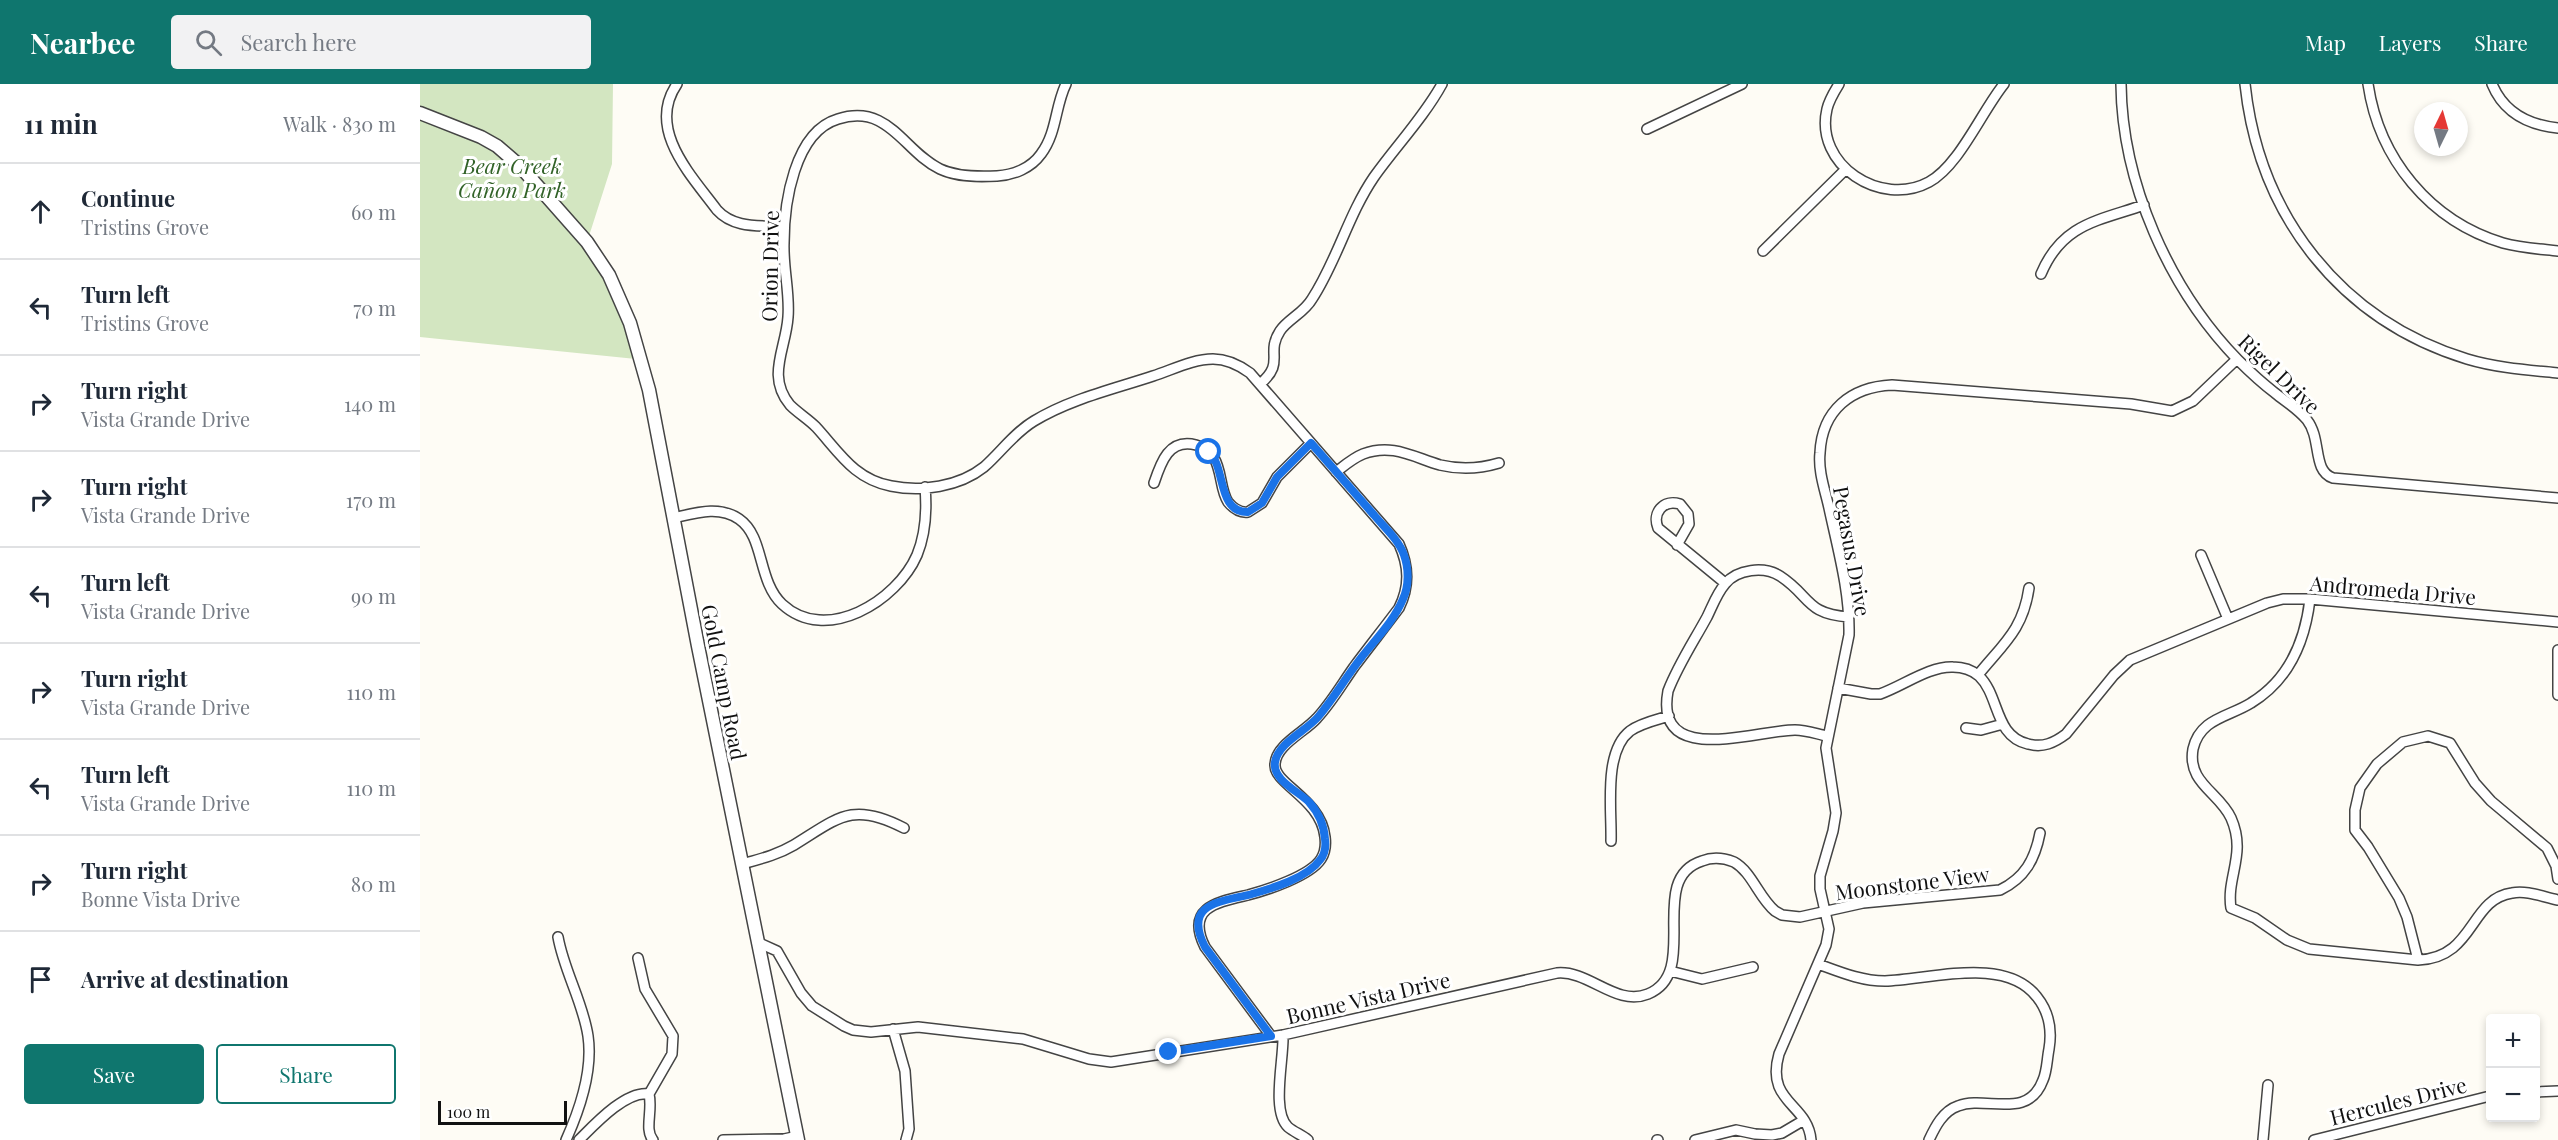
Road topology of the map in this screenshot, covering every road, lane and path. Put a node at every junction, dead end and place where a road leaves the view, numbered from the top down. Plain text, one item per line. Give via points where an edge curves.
1 (677, 84) edge
2 (1066, 84) edge
3 (1442, 84) edge
4 (1742, 84) edge
5 (1838, 84) edge
6 (2004, 84) edge
7 (2121, 84) edge
8 (2246, 84) edge
9 (2368, 84) edge
10 (2492, 84) edge
11 (420, 113) edge
12 (2558, 128) edge
13 (1647, 129) dead end
14 (1846, 169) junction
15 (2144, 206) junction
16 (784, 227) junction
17 (1763, 250) dead end
18 (2558, 250) edge
19 (2041, 274) dead end
20 (2237, 359) junction
21 (2558, 373) edge
22 (1260, 384) junction
23 (1311, 443) junction
24 (1499, 463) dead end
25 (1336, 472) junction
26 (1154, 483) dead end
27 (925, 487) junction
28 (2558, 498) edge
29 (673, 518) junction
30 (1677, 544) junction
31 (2201, 555) dead end
32 (1725, 583) junction
33 (2029, 588) dead end
34 (2310, 600) junction
35 (1849, 617) junction
36 (2228, 619) junction
37 (2558, 622) edge
38 (2558, 650) edge
39 (1978, 675) junction
40 (1838, 688) junction
41 (2558, 695) edge
42 (1669, 716) junction
43 (2002, 724) junction
44 (1966, 728) dead end
45 (1827, 736) junction
46 (904, 828) dead end
47 (2040, 833) dead end
48 (1611, 842) dead end
49 (742, 864) junction
50 (2558, 879) edge
51 (2558, 900) edge
52 (1826, 911) junction
53 (558, 937) dead end
54 (757, 942) junction
55 (638, 958) dead end
56 (2418, 960) junction
57 (1818, 964) junction
58 (1753, 967) dead end
59 (1670, 972) junction
60 (893, 1029) junction
61 (1283, 1035) junction
62 (1271, 1036) junction
63 (2268, 1085) dead end
64 (2558, 1091) edge
65 (2540, 1092) edge
66 (648, 1094) junction
67 (2486, 1097) edge
68 (1804, 1120) junction
69 (798, 1138) edge
70 (566, 1140) edge
71 (579, 1140) edge
72 (653, 1140) edge
73 (723, 1140) edge
74 (906, 1140) edge
75 (1308, 1140) edge
76 (1695, 1140) edge
77 (1811, 1140) edge
78 (1929, 1140) edge
79 (2263, 1140) edge
80 (2313, 1140) edge

1 - 16 street via 666,112 669,139 717,210 736,224
2 - 16 street, Orion Drive via 1044,150 1021,171 1001,176 955,174 939,169 892,128 873,118 851,116 831,121 814,134 802,152
3 - 22 street via 1364,193 1306,308 1278,335 1275,367
4 - 13 street
5 - 14 street via 1827,108 1826,129 1832,150
6 - 14 street via 1950,164 1932,181 1888,190 1866,183
7 - 15 street, Rigel Drive via 2126,135
8 - 21 street via 2256,144 2281,208 2310,252 2349,293 2388,322 2449,353 2490,365
9 - 18 street via 2385,144 2424,197 2451,219 2486,236 2527,248
10 - 12 street via 2518,117
11 - 29 street, Gold Camp Road via 497,146 542,190 587,242 609,275 643,362
14 - 17 street
15 - 19 street via 2073,232 2056,246
15 - 20 street, Rigel Drive via 2188,296
16 - 27 street, Orion Drive via 788,317 777,368 784,397 862,475 886,485
20 - 28 street, Rigel Drive via 2306,418 2316,436 2320,467 2328,476
20 - 35 street, Pegasus Drive via 2193,401 2172,411 2131,404 1892,385 1866,388 1845,400 1825,428 1820,464
22 - 23 street, Orion Drive
22 - 27 street, Orion Drive via 1233,363 1218,359 1200,361 1044,415 1019,431 974,474 955,483
23 - 25 street, Orion Drive
23 - 26 street via 1277,477 1262,503 1248,512 1239,511 1228,501 1216,462 1200,446 1172,448 1160,463
24 - 25 street via 1477,469 1457,468 1403,451 1381,450 1362,454
25 - 62 street, Orion Drive via 1399,544 1407,566 1407,588 1399,608 1326,707 1276,759 1278,776 1308,802 1322,822 1326,842 1322,858 1309,871 1286,881 1212,904 1199,923 1205,947
27 - 29 street via 924,531 910,568 882,599 855,613 831,619 799,615 781,603 768,586 752,533 738,518 713,510
29 - 49 street, Gold Camp Road
30 - 30 street via 1659,530 1656,522 1659,509 1669,503 1680,504 1688,514 1689,524
30 - 32 street
31 - 36 street
32 - 35 street via 1755,570 1773,573 1820,612
32 - 42 street via 1672,681 1666,699
33 - 39 street via 2025,612 2017,628
34 - 36 street, Andromeda Drive via 2275,600
34 - 37 street, Andromeda Drive
34 - 56 street via 2305,634 2286,672 2251,703 2208,723 2193,749 2196,776 2225,808 2237,839 2230,905 2309,949
35 - 40 street, Pegasus Drive
36 - 43 street, Andromeda Drive via 2130,660 2057,741 2039,746 2022,742
38 - 41 street
39 - 40 street via 1952,667 1936,669 1880,694
39 - 43 street, Andromeda Drive via 1989,690
40 - 45 street, Pegasus Drive
42 - 45 street via 1679,731 1703,741 1796,730
42 - 48 street via 1632,730 1615,751
43 - 44 street via 1982,730
45 - 52 street, Pegasus Drive via 1826,756 1836,813 1820,876
46 - 49 street via 872,815 843,816 776,854
47 - 52 street, Moonstone View via 2026,871 2000,890 1872,902
49 - 54 street, Gold Camp Road
50 - 56 street via 2547,849 2491,801 2450,743 2428,736 2403,742 2378,764 2360,788 2355,830 2399,898
51 - 56 street via 2522,892 2504,894 2488,905 2446,954
52 - 57 street, Pegasus Drive via 1828,936
52 - 59 street via 1800,917 1782,915 1768,905 1734,862 1704,860 1684,873 1677,887
53 - 70 street via 586,1027 589,1053 584,1088
54 - 60 street, Bonne Vista Drive via 777,951 805,1000 830,1018 862,1032
54 - 69 street, Gold Camp Road
55 - 66 street via 645,989 673,1036 672,1054
57 - 68 street, Pegasus Drive via 1779,1054 1776,1071 1780,1091
57 - 78 street via 1847,975 1878,980 1993,974 2027,986 2042,1002 2050,1040 2044,1080 2039,1088 2018,1104 1958,1106 1945,1114
58 - 59 street via 1702,979
59 - 61 street, Bonne Vista Drive via 1659,987 1643,996 1625,996 1581,976 1557,973
60 - 62 street, Bonne Vista Drive via 918,1027 1023,1039 1111,1062
60 - 74 street via 905,1071 909,1129
61 - 62 street, Bonne Vista Drive
61 - 75 street via 1278,1108 1288,1127
63 - 79 street
64 - 65 street
66 - 71 street via 627,1099
66 - 72 street via 648,1130
67 - 80 street, Hercules Drive
68 - 76 street via 1772,1135 1736,1130
68 - 77 street, Pegasus Drive
69 - 73 street

